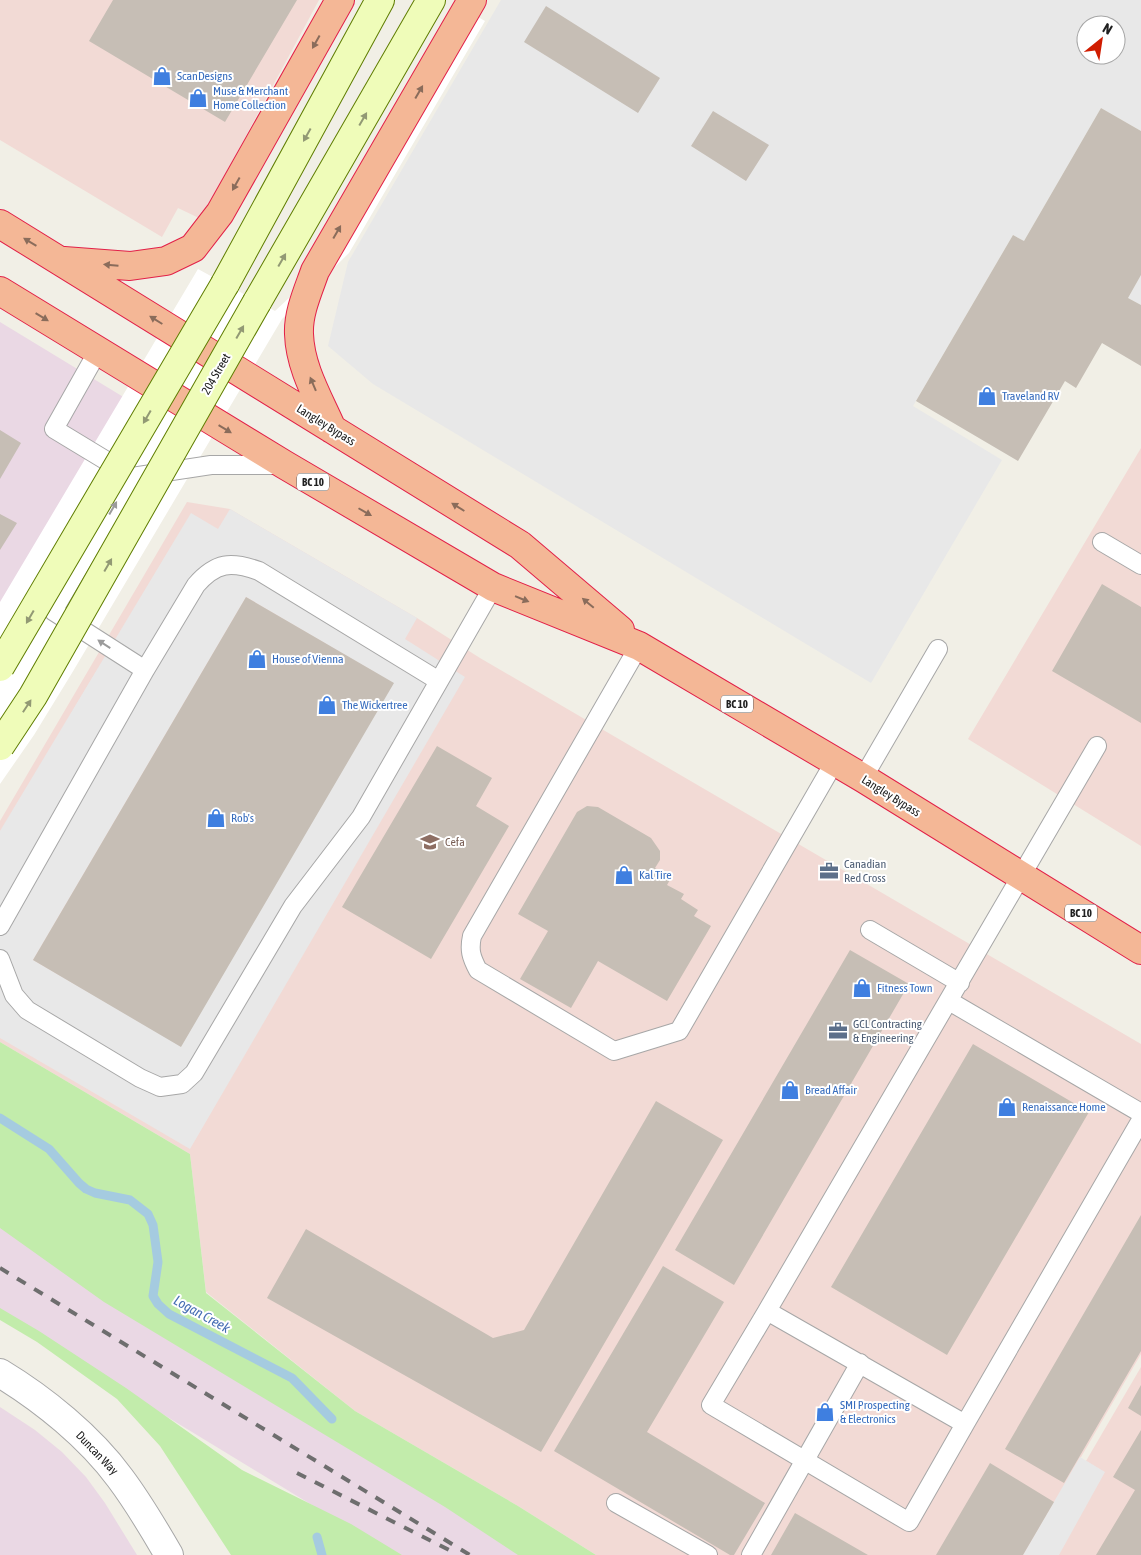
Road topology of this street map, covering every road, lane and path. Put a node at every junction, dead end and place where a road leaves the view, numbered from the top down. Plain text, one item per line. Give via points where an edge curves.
1 (340, 0) edge
2 (380, 0) edge
3 (431, 0) edge
4 (472, 0) edge
5 (0, 224) edge
6 (60, 260) junction
7 (0, 292) edge
8 (98, 352) junction
9 (332, 429) junction
10 (284, 465) junction
11 (132, 476) junction
12 (1102, 542) dead end
13 (1141, 564) edge
14 (493, 587) junction
15 (639, 646) junction
16 (938, 648) dead end
17 (0, 667) edge
18 (145, 670) junction
19 (439, 681) junction
20 (0, 746) edge
21 (1097, 746) dead end
22 (835, 761) junction
23 (863, 778) junction
24 (1021, 876) junction
25 (0, 926) edge
26 (870, 930) dead end
27 (1141, 950) edge
28 (0, 959) edge
29 (960, 983) junction
30 (949, 1001) junction
31 (1141, 1113) edge
32 (1141, 1120) edge
33 (768, 1311) junction
34 (860, 1364) junction
35 (0, 1373) edge
36 (965, 1424) junction
37 (804, 1460) junction
38 (616, 1503) dead end
39 (169, 1555) edge
40 (708, 1555) edge
41 (751, 1555) edge

1 -> 6 highway via 220,213 193,248 166,261 130,266
2 -> 17 main road, bridge via 225,284
20 -> 3 main road, 204 Street, bridge via 33,696
9 -> 4 highway via 302,359 299,333 304,302 315,271
6 -> 5 highway, Langley Bypass / BC 10
9 -> 6 highway, Langley Bypass / BC 10
7 -> 8 highway, Langley Bypass / BC 10
8 -> 10 highway, Langley Bypass / BC 10
8 - 11 lane via 54,429
15 -> 9 highway, Langley Bypass / BC 10 via 520,545
10 - 11 lane via 211,465
10 -> 14 highway, Langley Bypass / BC 10
18 -> 11 lane via 53,611
12 - 13 lane
14 -> 15 highway, Langley Bypass / BC 10
14 - 19 lane
15 - 22 highway, Langley Bypass / BC 10
15 - 22 lane via 472,936 469,947 478,970 588,1036 614,1050 679,1031
16 - 23 lane
18 - 19 lane via 196,585 207,573 232,564 259,571
18 - 25 lane
19 - 28 lane via 361,817 293,906 194,1073 182,1084 160,1087 140,1078 27,1010 14,995
21 - 24 lane
22 - 23 highway, Langley Bypass / BC 10
23 - 24 highway, Langley Bypass / BC 10
24 - 27 highway, Langley Bypass / BC 10
24 - 29 lane
26 - 29 lane
29 - 30 lane
30 - 31 lane
30 - 33 lane
32 - 36 lane
33 - 34 lane
33 - 37 lane via 711,1406
34 - 36 lane
34 - 37 lane
35 - 39 street, Duncan Way via 52,1409 89,1443 119,1476
36 - 37 lane via 910,1522
37 - 41 lane
38 - 40 lane

